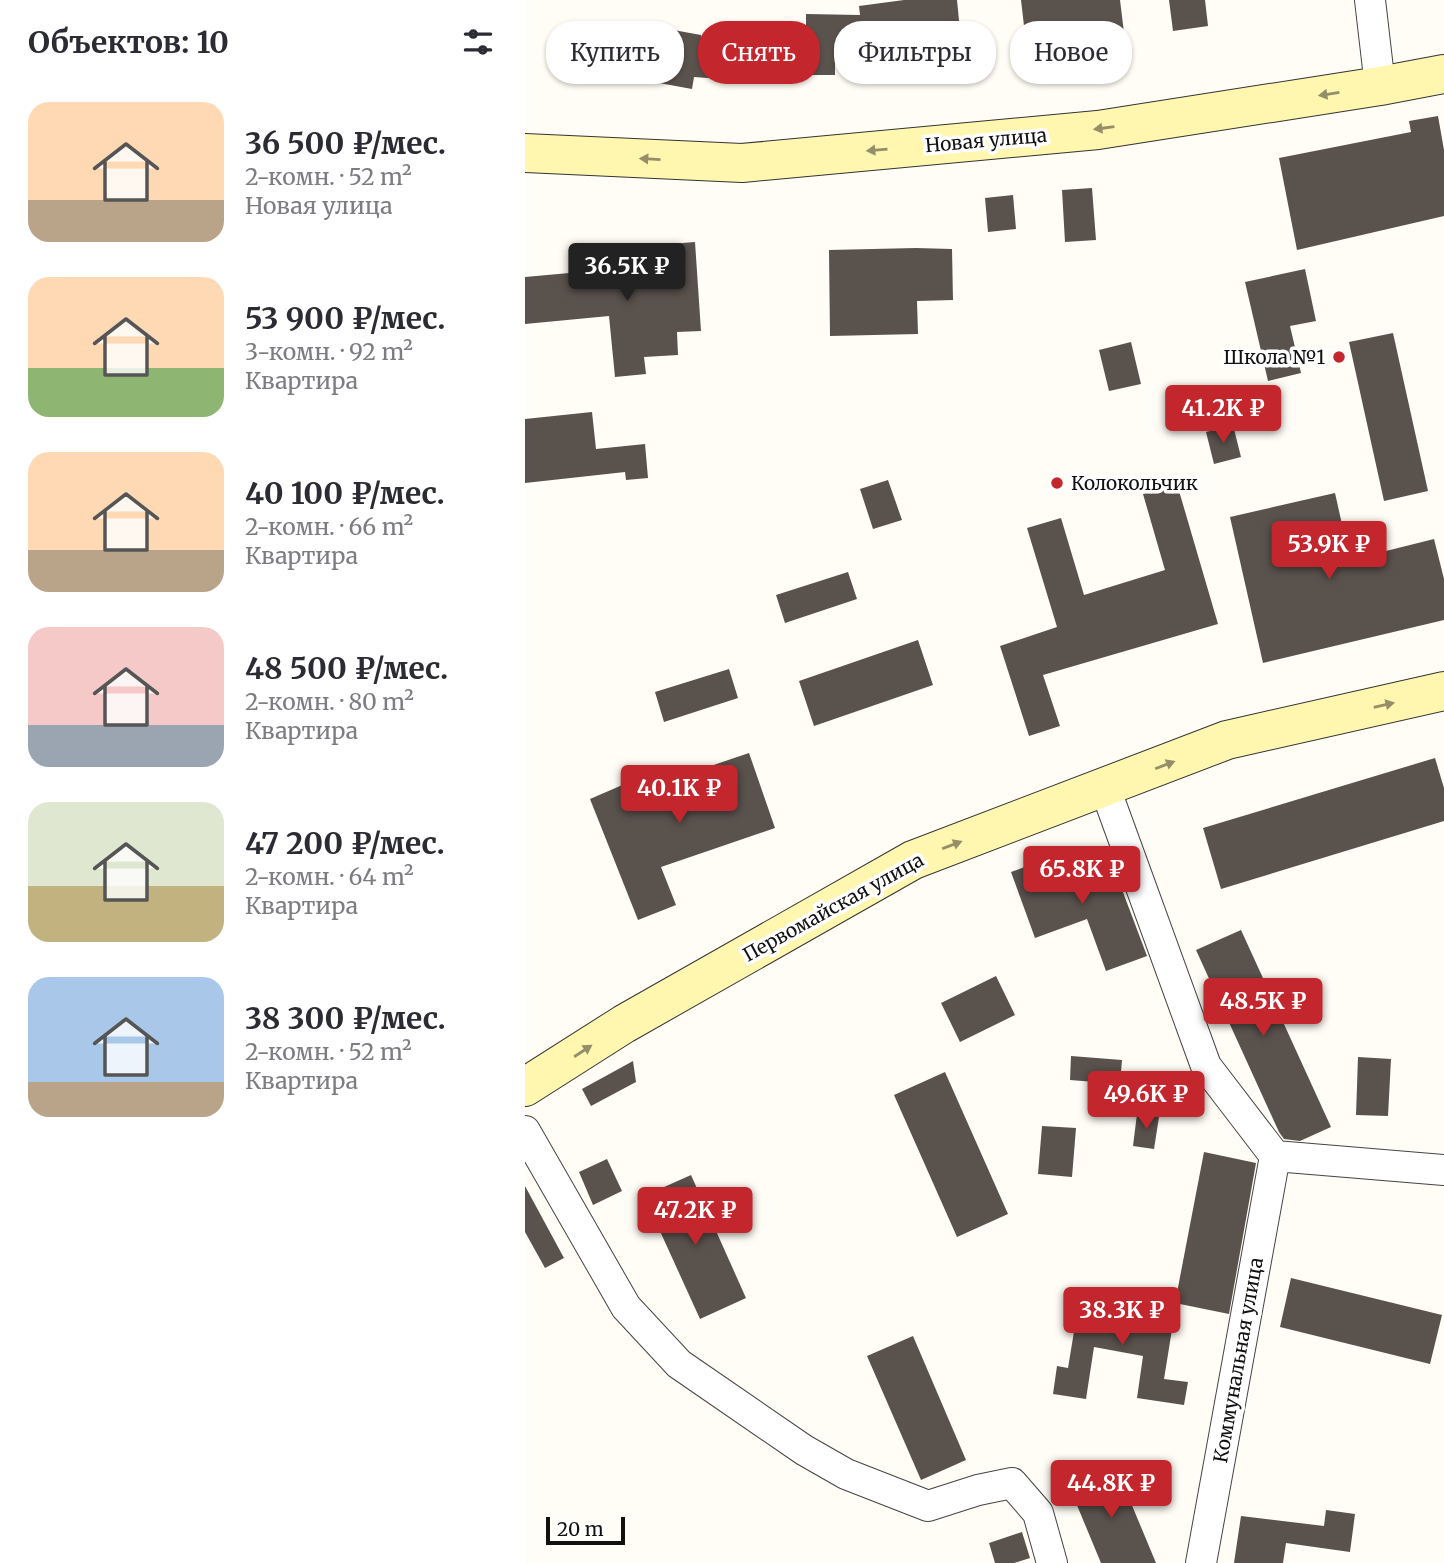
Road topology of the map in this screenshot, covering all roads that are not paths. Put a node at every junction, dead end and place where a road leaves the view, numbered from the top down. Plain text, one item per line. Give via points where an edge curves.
1 (1370, 0) edge
2 (1444, 74) edge
3 (1380, 86) junction
4 (525, 153) edge
5 (1444, 691) edge
6 (1105, 788) junction
7 (525, 1087) edge
8 (525, 1131) edge
9 (1275, 1156) junction
10 (1444, 1170) edge
11 (1052, 1563) edge
12 (1201, 1563) edge

1 - 3 street
2 - 3 street, Новая улица
3 -> 4 street, Новая улица via 1098,130 742,163
6 -> 5 street, Первомайская улица via 1227,740
7 -> 6 street, Первомайская улица via 624,1024 912,860
6 - 9 street via 1206,1066
8 - 11 street via 626,1307 679,1364 846,1474 928,1506 1012,1483 1038,1513
9 - 10 street
9 - 12 street, Коммунальная улица

